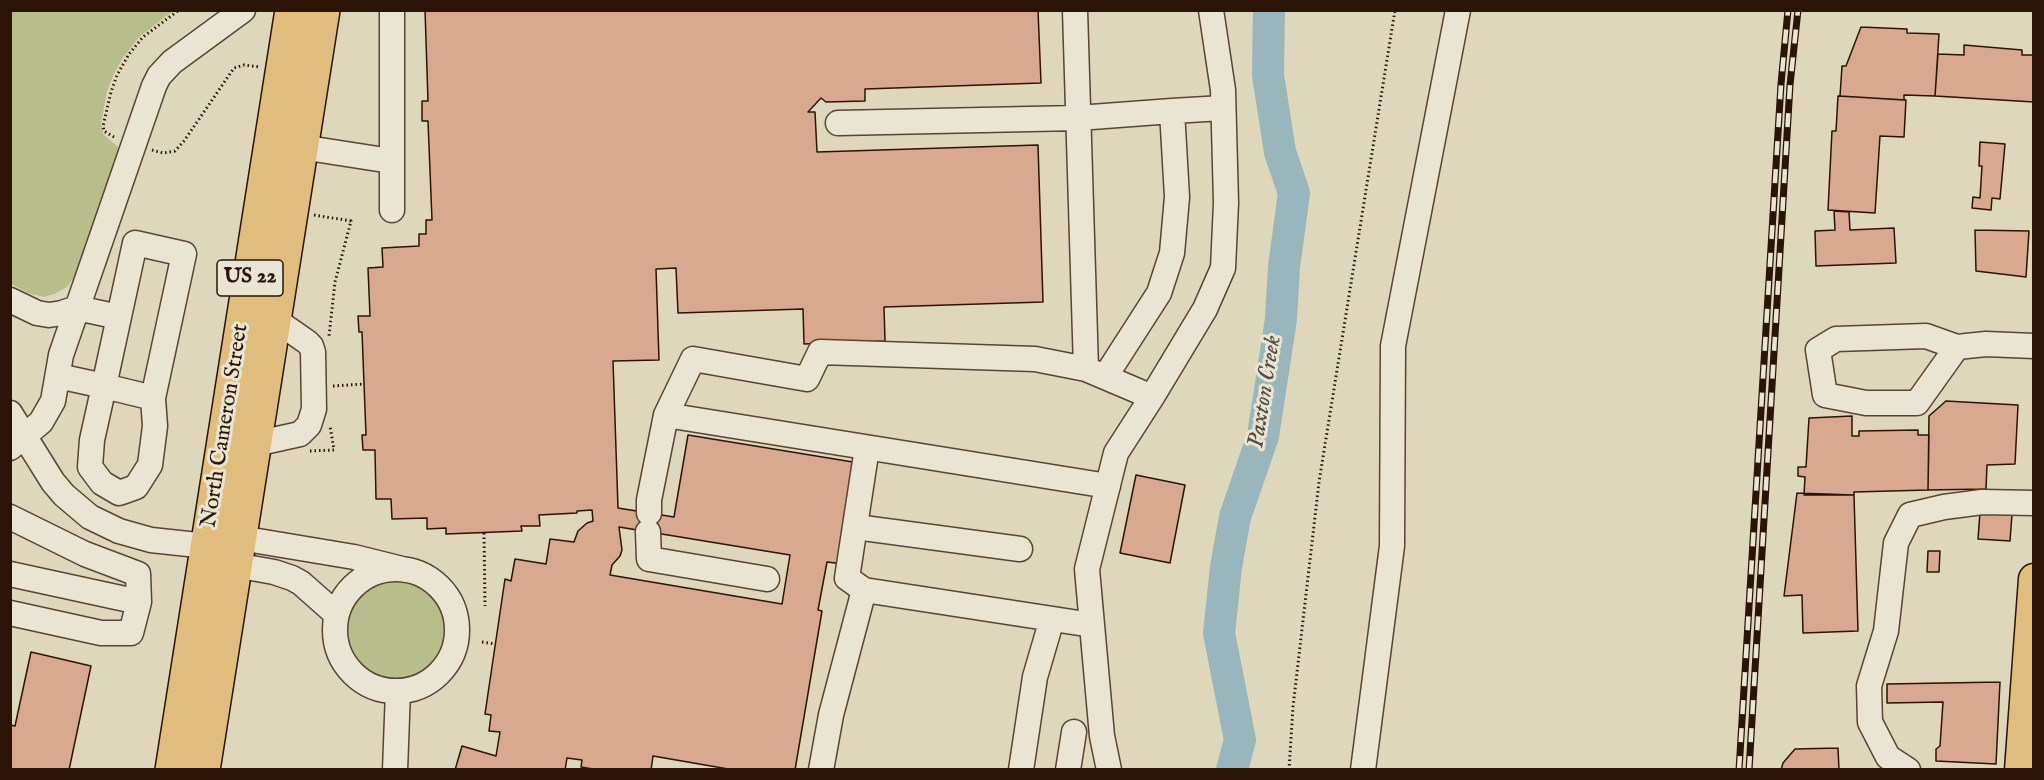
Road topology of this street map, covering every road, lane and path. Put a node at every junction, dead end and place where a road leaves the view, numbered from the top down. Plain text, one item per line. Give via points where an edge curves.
1 (179, 10) edge
2 (243, 10) edge
3 (292, 10) edge
4 (323, 10) edge
5 (392, 10) edge
6 (1075, 10) edge
7 (1211, 10) edge
8 (1395, 10) edge
9 (1458, 10) edge
10 (262, 67) dead end
11 (1223, 108) junction
12 (1172, 111) junction
13 (1078, 118) junction
14 (838, 123) dead end
15 (124, 141) dead end
16 (144, 147) dead end
17 (301, 147) junction
18 (391, 161) junction
19 (392, 210) dead end
20 (313, 215) dead end
21 (10, 300) edge
22 (77, 308) junction
23 (119, 316) junction
24 (274, 319) junction
25 (328, 339) dead end
26 (1957, 346) junction
27 (2034, 346) edge
28 (1095, 373) junction
29 (58, 376) junction
30 (364, 384) dead end
31 (104, 386) junction
32 (326, 386) dead end
33 (1152, 397) junction
34 (153, 398) junction
35 (10, 413) edge
36 (328, 416) dead end
37 (666, 416) junction
38 (17, 442) edge
39 (255, 444) junction
40 (867, 448) junction
41 (305, 452) dead end
42 (1108, 486) junction
43 (2034, 503) edge
44 (10, 517) edge
45 (856, 527) junction
46 (484, 533) dead end
47 (207, 546) junction
48 (1020, 549) dead end
49 (238, 552) junction
50 (406, 570) junction
51 (10, 574) edge
52 (767, 579) dead end
53 (2034, 579) edge
54 (864, 590) junction
55 (139, 602) junction
56 (486, 606) dead end
57 (10, 613) edge
58 (336, 614) junction
59 (1052, 619) junction
60 (1092, 626) junction
61 (482, 642) dead end
62 (495, 644) dead end
63 (398, 691) junction
64 (2028, 722) edge
65 (1074, 732) dead end
66 (172, 770) edge
67 (203, 770) edge
68 (395, 770) edge
69 (820, 770) edge
70 (1021, 770) edge
71 (1068, 770) edge
72 (1109, 770) edge
73 (1288, 770) edge
74 (1363, 770) edge
75 (1908, 770) edge
76 (2020, 770) edge

1 - 15 path via 143,37 117,75 103,126 108,134
2 - 22 street via 159,76
3 - 47 highway, North Cameron Street / US 22
4 - 17 highway, North Cameron Street / US 22
5 - 18 street
6 - 13 street
7 - 11 street
8 - 73 path via 1319,482
9 - 74 street via 1393,346 1392,546
10 - 16 path via 234,68 175,151 163,153
11 - 12 street
11 - 33 street via 1223,268 1205,309
12 - 13 street
12 - 28 street via 1177,197 1172,253 1159,293
13 - 14 street
13 - 28 street
17 - 18 street
17 - 24 highway, North Cameron Street / US 22
18 - 19 street
20 - 25 path via 351,221 335,282
21 - 22 street via 49,315
22 - 23 street
22 - 29 street
23 - 31 street
23 - 34 street via 135,243 183,254
24 - 39 highway, North Cameron Street / US 22
24 - 39 street via 307,342 313,352 314,409 300,434
26 - 26 street via 1917,403 1866,403 1825,395 1818,350 1836,339 1926,336
26 - 27 street
28 - 33 street
28 - 37 street via 1035,359 820,352 807,379 693,359
29 - 31 street
29 - 38 street via 47,413
30 - 32 path
31 - 34 street
31 - 34 street via 90,467 102,483 119,494 136,487 150,465 155,426
33 - 42 street via 1116,453
35 - 38 street
36 - 41 path via 334,450
37 - 40 street
37 - 52 street via 650,500 649,559
38 - 47 street via 64,495 90,517 151,540
39 - 49 highway, North Cameron Street / US 22
40 - 42 street
40 - 45 street
42 - 60 street via 1087,569
43 - 75 street via 1982,502 1910,515 1896,543 1886,631 1869,686 1870,722 1888,757
44 - 55 street via 85,554 138,574
45 - 48 street
45 - 54 street via 847,578
46 - 56 path
47 - 49 street
47 - 66 highway, North Cameron Street / US 22
49 - 50 street via 354,557
49 - 58 street via 301,583
49 - 67 highway, North Cameron Street / US 22
50 - 58 street via 380,571 363,579 348,591
50 - 63 street via 439,587 453,609 457,634 450,658 434,678
51 - 55 street
53 - 64 main road
54 - 59 street
54 - 69 street
55 - 57 street via 131,633 101,633
58 - 63 street via 335,639 348,668 373,687
59 - 60 street
59 - 70 street via 1035,677
60 - 72 street
61 - 62 path
63 - 68 street
64 - 76 main road
65 - 71 street

